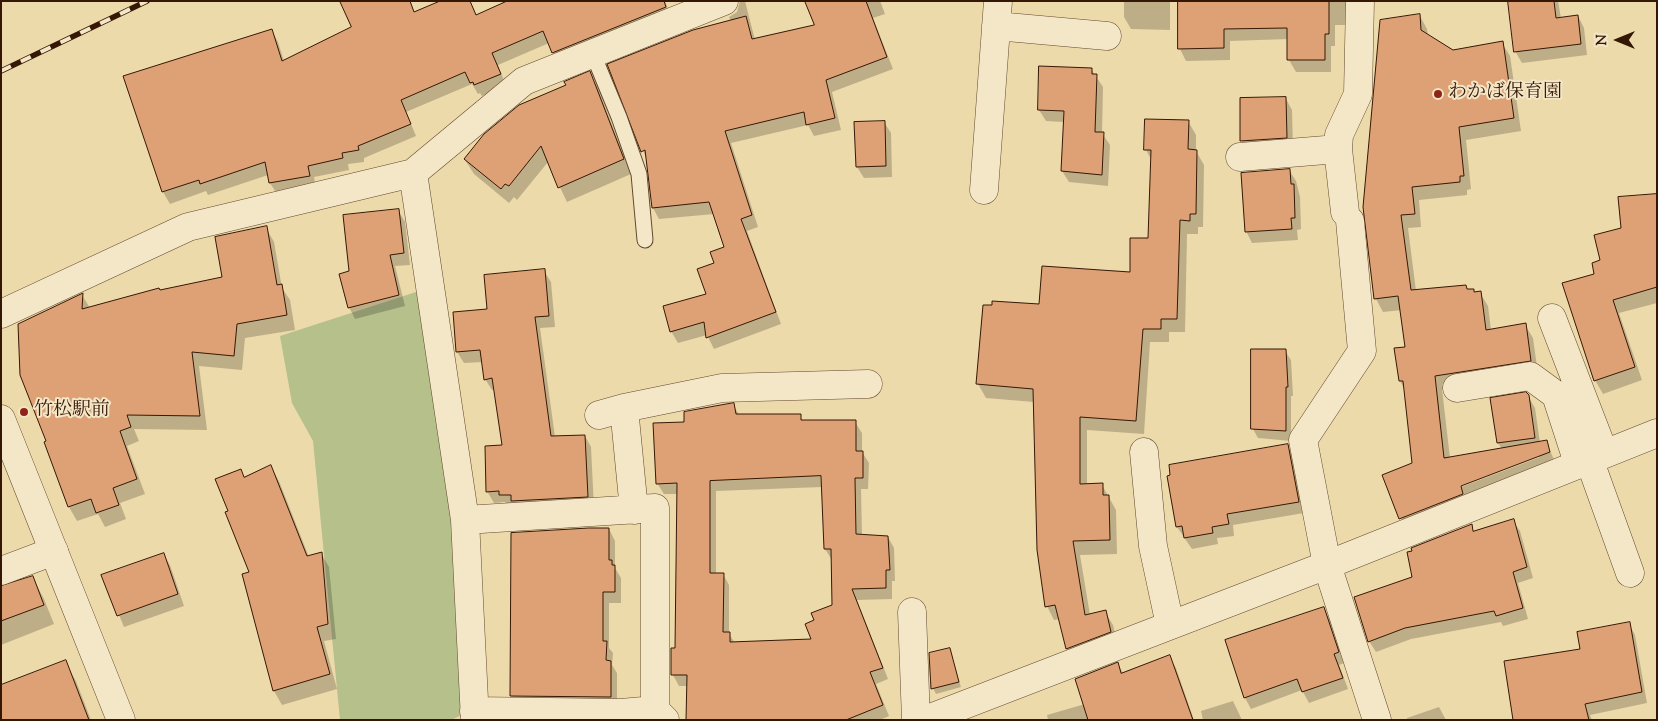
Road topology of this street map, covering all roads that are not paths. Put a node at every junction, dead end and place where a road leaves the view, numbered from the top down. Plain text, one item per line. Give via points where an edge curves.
1 (724, 1) edge
2 (1360, 1) edge
3 (997, 14) edge
4 (1107, 36) dead end
5 (593, 54) junction
6 (1338, 149) junction
7 (1240, 157) dead end
8 (413, 173) junction
9 (984, 190) dead end
10 (645, 240) dead end
11 (1, 314) edge
12 (1552, 318) dead end
13 (868, 384) dead end
14 (1458, 388) dead end
15 (1, 418) edge
16 (1657, 433) edge
17 (1144, 452) dead end
18 (1591, 458) junction
19 (634, 510) junction
20 (465, 520) junction
21 (54, 551) junction
22 (1327, 565) junction
23 (1, 571) edge
24 (1630, 573) dead end
25 (912, 612) dead end
26 (1170, 625) junction
27 (474, 715) edge
28 (660, 715) edge
29 (121, 720) edge
30 (916, 720) edge
31 (926, 720) edge
32 (1377, 720) edge

1 - 5 street
2 - 6 street via 1358,94 1339,135
3 - 4 street
3 - 9 street
5 - 8 street via 524,81
5 - 10 lane via 639,174
6 - 7 street
6 - 22 street via 1362,351 1303,440
8 - 11 street via 188,227
8 - 20 street
12 - 18 street
13 - 19 street via 722,388 612,412
14 - 18 street via 1530,376 1556,395
15 - 21 street
16 - 18 street
17 - 26 street via 1153,546
18 - 22 street
18 - 24 street
19 - 20 street
19 - 28 street via 655,508
20 - 27 street
21 - 23 street
21 - 29 street
22 - 26 street
22 - 32 street
25 - 30 street
26 - 31 street
27 - 28 street

